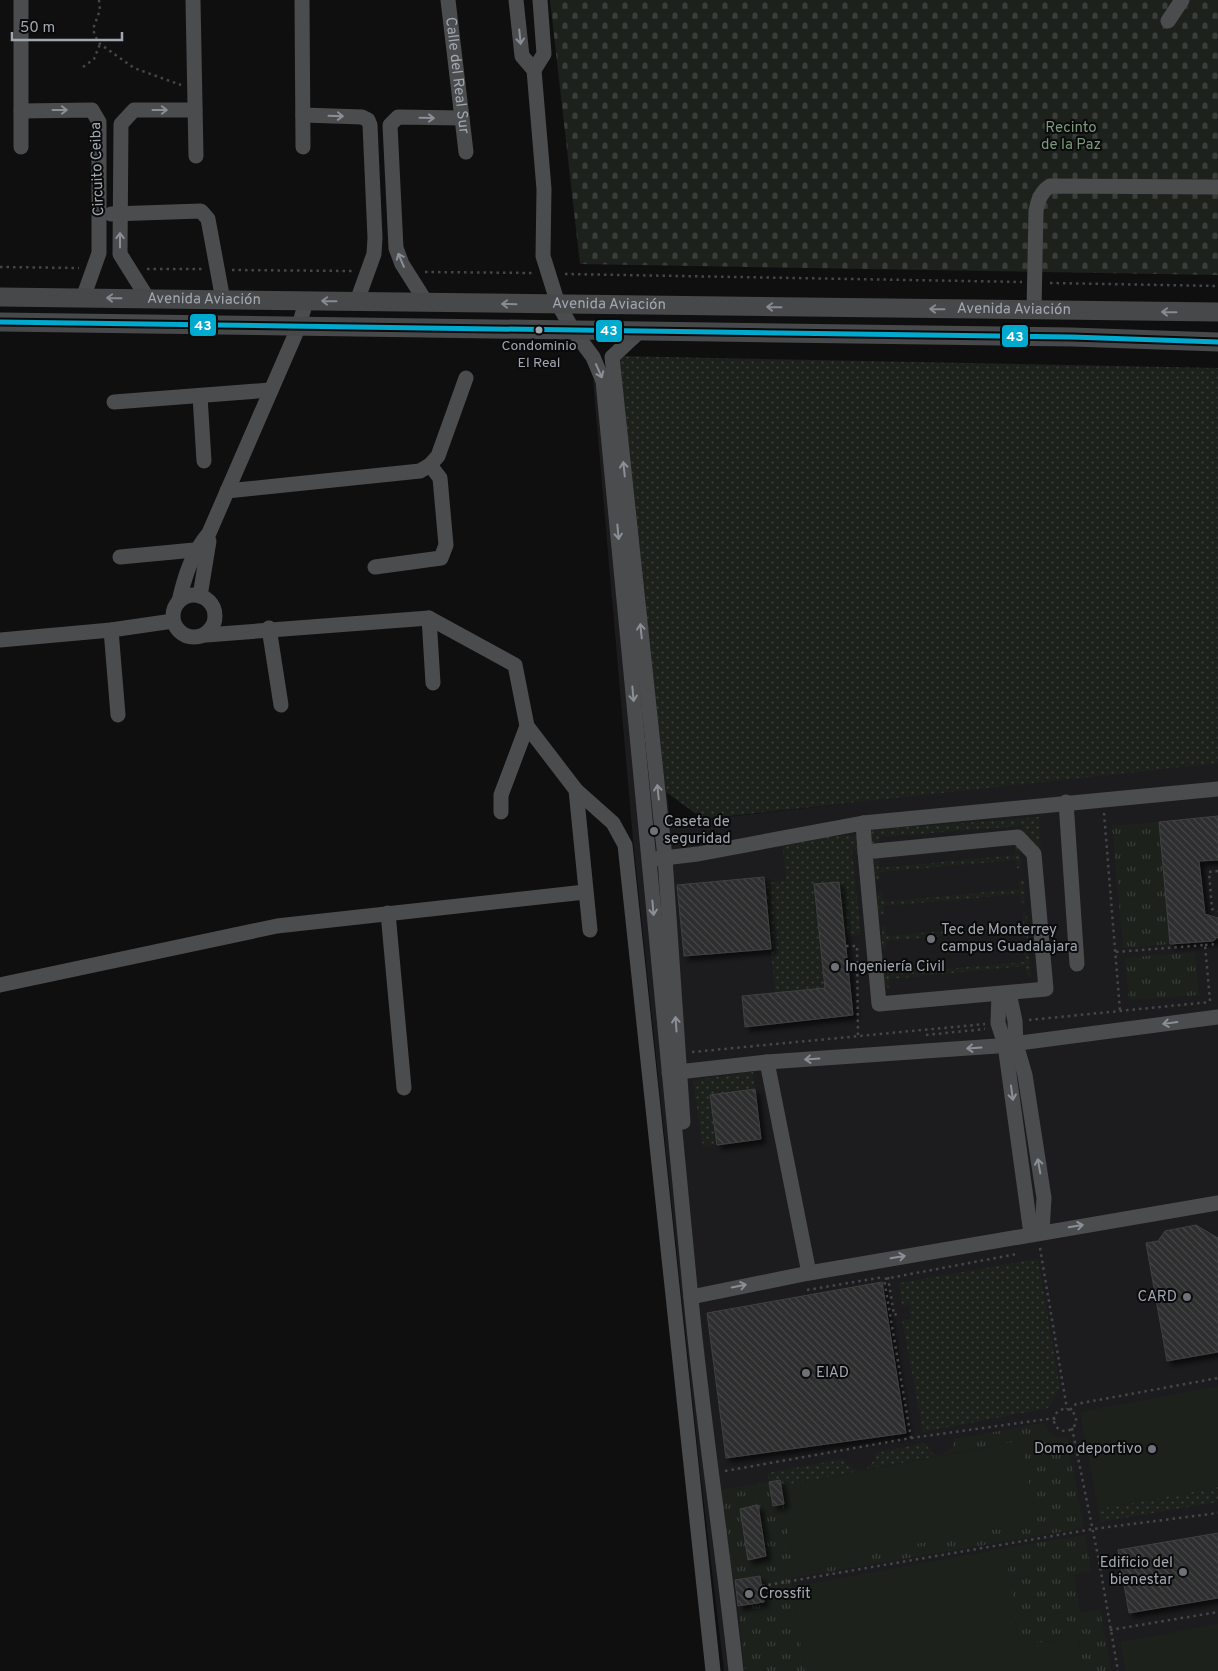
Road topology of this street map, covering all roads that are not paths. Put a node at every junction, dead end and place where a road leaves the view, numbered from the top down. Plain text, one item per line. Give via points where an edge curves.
1 (21, 0) edge
2 (193, 0) edge
3 (302, 0) edge
4 (448, 0) edge
5 (516, 0) edge
6 (540, 0) edge
7 (1182, 0) edge
8 (1168, 21) dead end
9 (534, 70) junction
10 (195, 110) junction
11 (21, 111) junction
12 (303, 115) junction
13 (462, 118) junction
14 (21, 147) dead end
15 (303, 147) dead end
16 (466, 152) dead end
17 (196, 156) dead end
18 (1218, 187) edge
19 (120, 214) junction
20 (99, 215) junction
21 (374, 217) junction
22 (394, 217) junction
23 (0, 297) edge
24 (83, 298) junction
25 (148, 299) junction
26 (223, 300) junction
27 (306, 301) junction
28 (357, 301) junction
29 (426, 302) junction
30 (558, 304) junction
31 (1034, 310) junction
32 (1073, 311) junction
33 (1218, 312) edge
34 (0, 322) edge
35 (299, 326) junction
36 (573, 330) junction
37 (640, 331) junction
38 (1072, 337) junction
39 (1218, 342) edge
40 (466, 378) dead end
41 (271, 390) junction
42 (200, 396) junction
43 (114, 402) dead end
44 (204, 461) dead end
45 (430, 465) junction
46 (227, 491) junction
47 (203, 548) junction
48 (120, 557) dead end
49 (375, 567) dead end
50 (200, 596) junction
51 (179, 601) junction
52 (215, 612) junction
53 (429, 618) junction
54 (173, 620) junction
55 (269, 628) junction
56 (111, 630) junction
57 (239, 631) junction
58 (206, 635) junction
59 (0, 640) edge
60 (434, 682) dead end
61 (281, 705) dead end
62 (118, 715) dead end
63 (527, 726) junction
64 (1218, 789) edge
65 (576, 790) junction
66 (1066, 802) junction
67 (502, 812) dead end
68 (863, 823) junction
69 (865, 852) junction
70 (665, 858) junction
71 (648, 859) junction
72 (585, 892) junction
73 (388, 913) junction
74 (590, 930) dead end
75 (1077, 964) dead end
76 (0, 985) edge
77 (1004, 994) junction
78 (1218, 1016) edge
79 (1011, 1044) junction
80 (767, 1062) junction
81 (674, 1073) junction
82 (404, 1088) dead end
83 (1218, 1202) edge
84 (1037, 1233) junction
85 (809, 1273) junction
86 (695, 1295) junction
87 (713, 1671) edge
88 (736, 1671) edge

1 - 11 street
2 - 10 street
3 - 12 street
4 - 13 street, Calle del Real Sur
5 -> 9 street via 522,56
6 - 9 street via 544,54
7 - 8 street
9 - 30 street via 544,189 543,256
10 - 17 street
19 -> 10 street, Circuito Ceiba via 121,124 134,110
11 - 14 street
11 -> 20 street, Circuito Ceiba via 92,110 97,116
12 - 15 street
12 -> 21 street via 362,117 368,120
13 - 16 street, Calle del Real Sur
22 -> 13 street via 390,125 393,120 398,117
18 - 31 street via 1050,186 1044,190 1036,211
19 - 20 street
25 -> 19 street, Circuito Ceiba via 120,254
19 - 26 street via 201,211 208,219
20 - 24 street, Circuito Ceiba via 99,253
21 - 22 street
21 - 28 street via 374,254
29 -> 22 street via 402,264 396,248
23 - 24 main road, Avenida Aviación
25 -> 24 main road, Avenida Aviación
25 - 26 main road, Avenida Aviación
26 - 27 main road, Avenida Aviación
28 -> 27 main road, Avenida Aviación
27 - 35 street
28 - 29 main road, Avenida Aviación
30 -> 29 main road, Avenida Aviación
31 -> 30 main road, Avenida Aviación
30 - 36 street
31 - 32 main road, Avenida Aviación
33 -> 32 main road, Avenida Aviación
32 - 38 main road
34 - 35 main road, Avenida Aviación
35 - 36 main road, Avenida Aviación
35 - 41 street
36 - 37 main road, Avenida Aviación
36 -> 71 street via 593,357 604,381
37 - 38 main road, Avenida Aviación
70 -> 37 street via 612,357
38 - 39 main road, Avenida Aviación
40 - 45 street via 438,456
41 - 42 street
41 - 46 street
42 - 43 street
42 - 44 street
45 - 46 street via 420,471
45 - 49 street via 440,478 446,545 441,558
46 - 47 street
47 - 48 street
47 - 50 street
47 - 51 street via 185,576
50 - 51 street via 189,595
50 - 52 street via 210,602
51 - 54 street
52 - 57 street
52 - 58 street via 214,623
53 - 55 street
53 - 60 street
53 - 63 street via 515,665
54 - 56 street
54 - 58 street via 178,631 187,637
55 - 57 street
55 - 61 street
56 - 59 street
56 - 62 street
57 - 58 street
63 - 65 street
63 - 67 street via 501,795
64 - 66 street
65 - 72 street
65 - 87 street via 613,823 625,845
66 - 68 street
66 - 75 street
68 - 69 street
68 - 70 street
69 - 77 street via 879,1004
69 - 77 street via 1018,837 1034,854 1046,989
70 - 71 street
81 -> 70 street via 678,1053
71 -> 81 street
72 - 73 street
72 - 74 street
73 - 76 street via 277,926
73 - 82 street
77 - 79 street via 1015,1021
77 - 79 street via 999,1025
78 -> 79 street
79 -> 80 street
79 - 84 street via 1026,1075 1044,1198
80 - 81 street
80 - 85 street
81 - 86 street
84 -> 83 street
85 -> 84 street
86 -> 85 street
86 - 88 street via 710,1473

